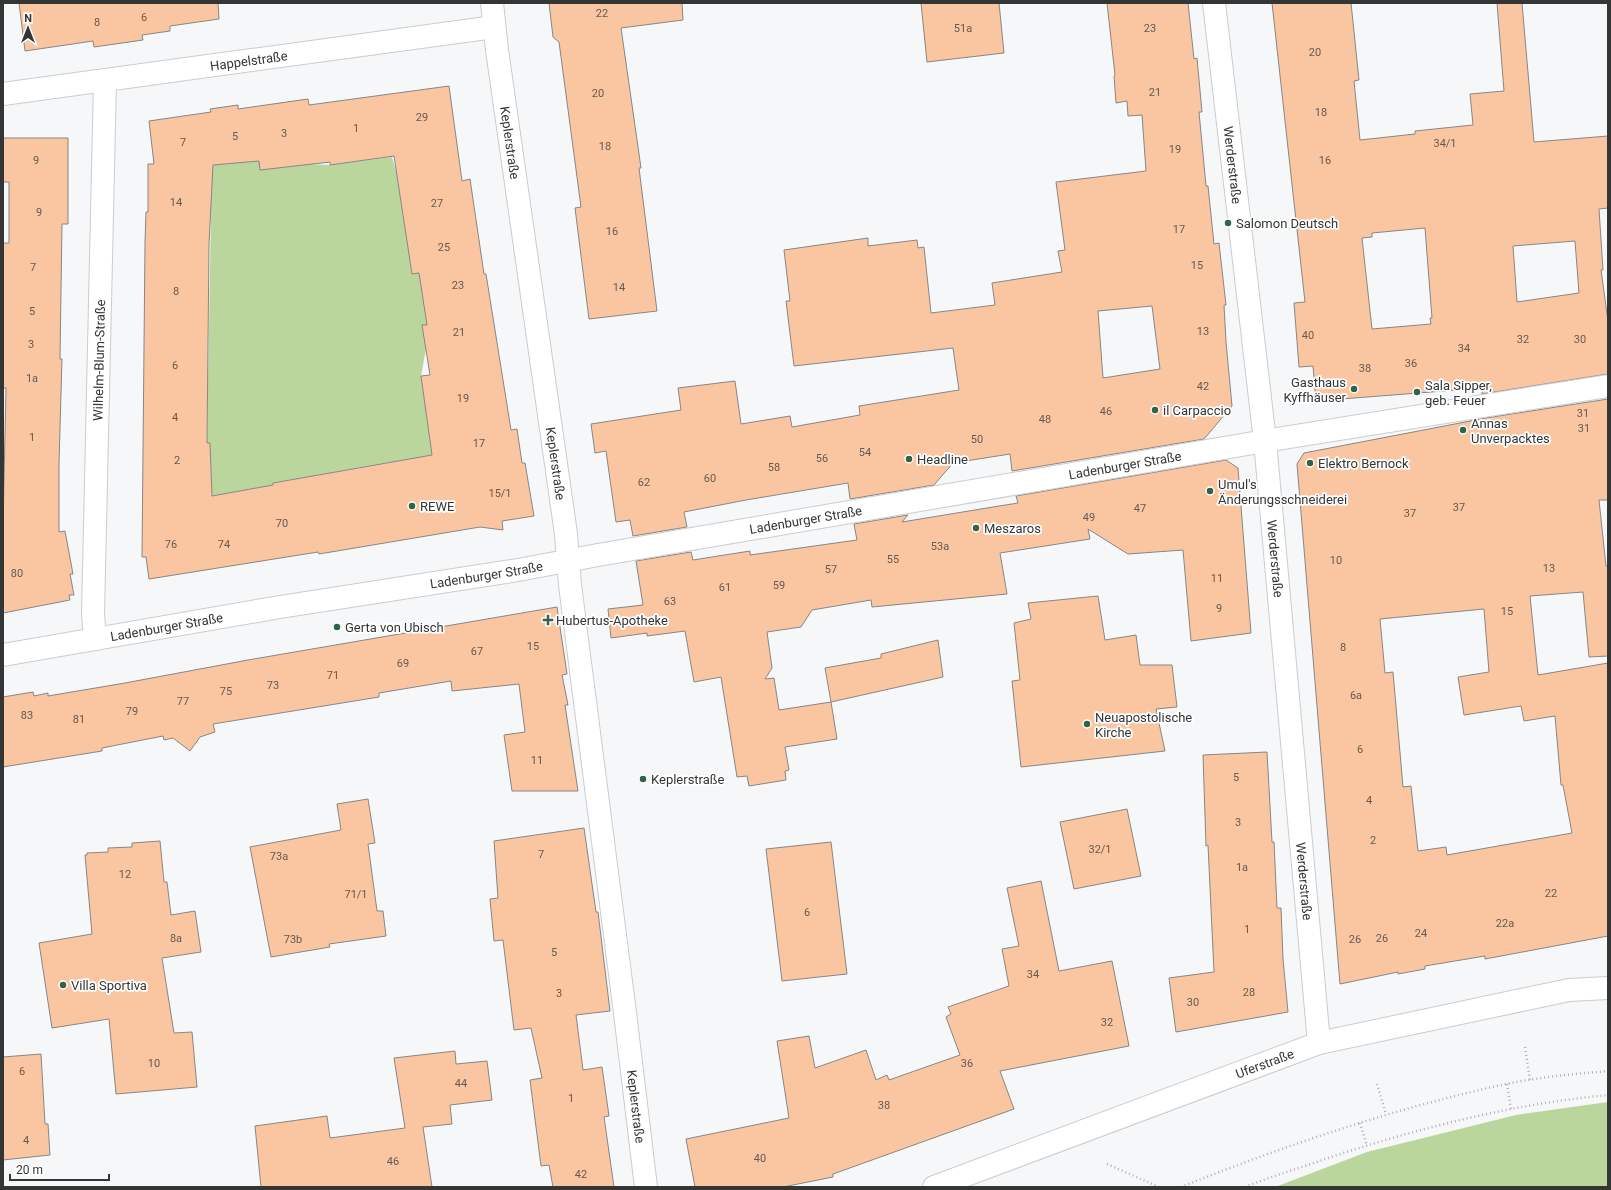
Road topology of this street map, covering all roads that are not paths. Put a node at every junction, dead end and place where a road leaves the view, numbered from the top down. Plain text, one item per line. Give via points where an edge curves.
1 (492, 3) edge
2 (1214, 3) edge
3 (494, 27) junction
4 (105, 81) junction
5 (3, 94) edge
6 (1608, 386) edge
7 (1265, 441) junction
8 (568, 560) junction
9 (95, 639) junction
10 (3, 655) edge
11 (1608, 988) edge
12 (1319, 1043) junction
13 (646, 1187) edge
14 (934, 1187) edge

1 - 3 street, Keplerstraße
2 - 7 street, Werderstraße
3 - 4 street, Happelstraße
3 - 8 street, Keplerstraße
4 - 5 street, Happelstraße
4 - 9 street, Wilhelm-Blum-Straße via 93,614
6 - 7 street, Ladenburger Straße
7 - 8 street, Ladenburger Straße
7 - 12 street, Werderstraße
8 - 9 street, Ladenburger Straße
8 - 13 street, Keplerstraße
9 - 10 street, Ladenburger Straße
11 - 12 street, Uferstraße via 1569,990
12 - 14 street, Uferstraße

